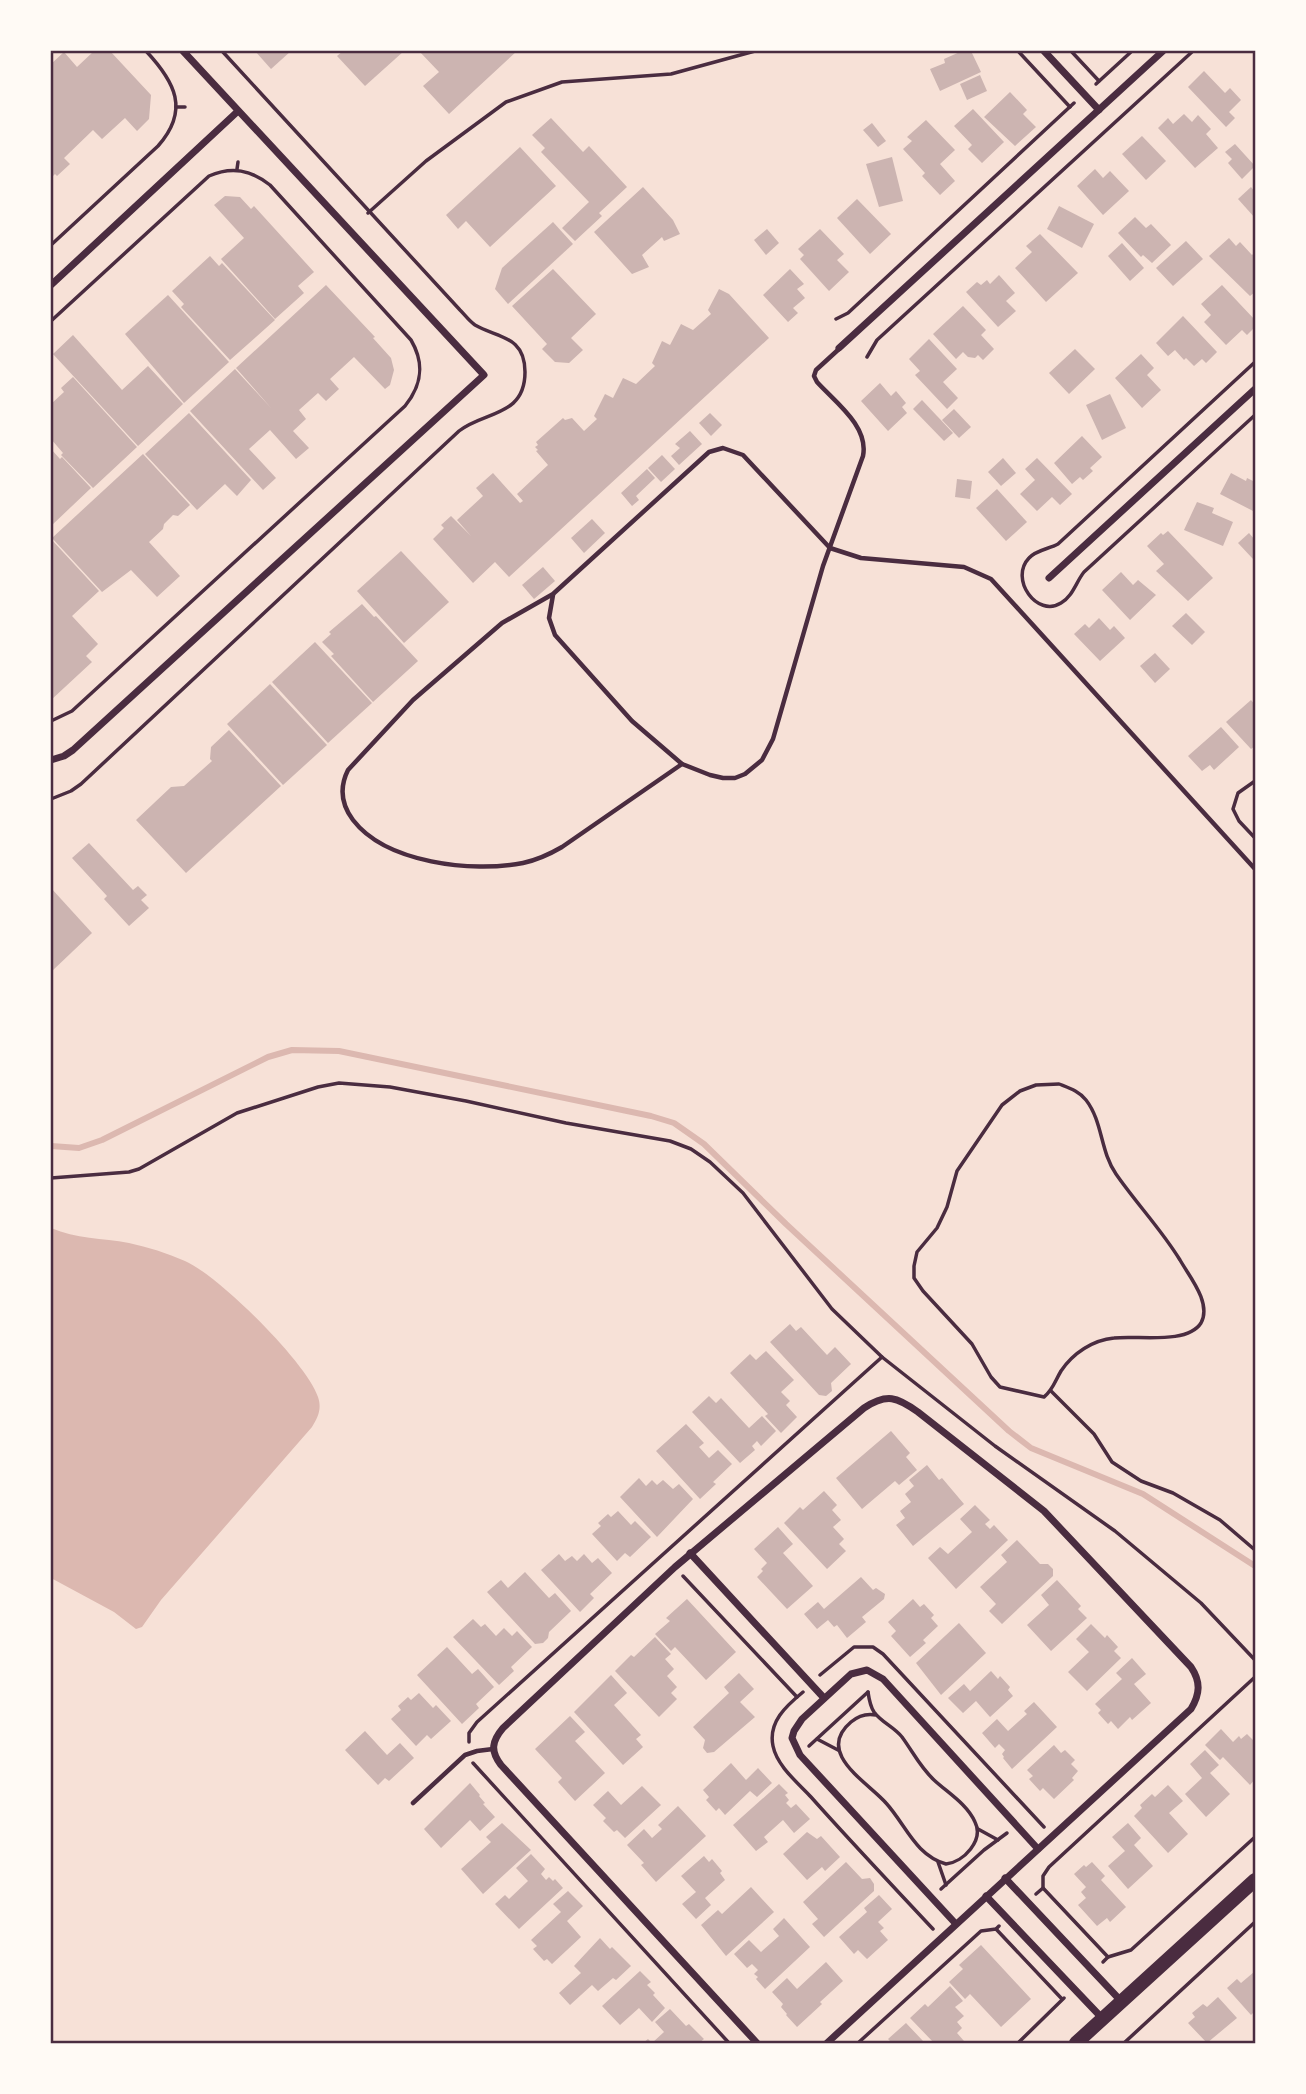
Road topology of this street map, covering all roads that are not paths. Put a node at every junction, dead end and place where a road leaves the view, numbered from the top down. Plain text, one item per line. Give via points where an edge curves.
1 (183, 51) edge
2 (1044, 51) edge
3 (1163, 51) edge
4 (1099, 110) junction
5 (237, 112) junction
6 (51, 285) edge
7 (839, 348) joint
8 (1255, 389) edge
9 (830, 548) junction
10 (1049, 578) dead end
11 (553, 594) junction
12 (51, 761) edge
13 (682, 764) junction
14 (1255, 869) edge
15 (690, 1553) junction
16 (824, 1698) junction
17 (493, 1749) junction
18 (413, 1803) dead end
19 (1038, 1849) junction
20 (1005, 1878) junction
21 (1255, 1880) edge
22 (986, 1896) junction
23 (956, 1923) junction
24 (1121, 2001) junction
25 (1102, 2018) junction
26 (757, 2043) edge
27 (827, 2043) edge
28 (1076, 2043) edge

1 - 5 street
2 - 4 street
3 - 4 street
4 - 7 street
5 - 6 street
5 - 12 street via 484,375 73,750
7 - 9 lane via 816,370 815,379 858,427 864,449
8 - 10 street
9 - 11 lane via 743,455 717,449
9 - 13 lane via 777,728 762,760 734,778
9 - 14 lane via 861,558 964,567 991,579
11 - 13 lane via 549,618 555,635 632,721
11 - 13 lane via 502,623 413,700 354,762 341,790 350,816 373,838 414,857 474,866 523,863 562,847
15 - 16 street
15 - 17 street via 503,1728
15 - 19 street via 864,1408 884,1398 905,1403 1044,1511 1191,1667 1199,1688 1191,1709
16 - 19 street via 856,1671 873,1672 883,1679
16 - 23 street via 794,1731 794,1745
17 - 18 lane via 461,1759
17 - 26 street via 500,1765
19 - 20 street
20 - 22 street
20 - 24 street
21 - 24 main road
22 - 23 street
22 - 25 street
23 - 27 street
24 - 25 main road
25 - 28 main road

